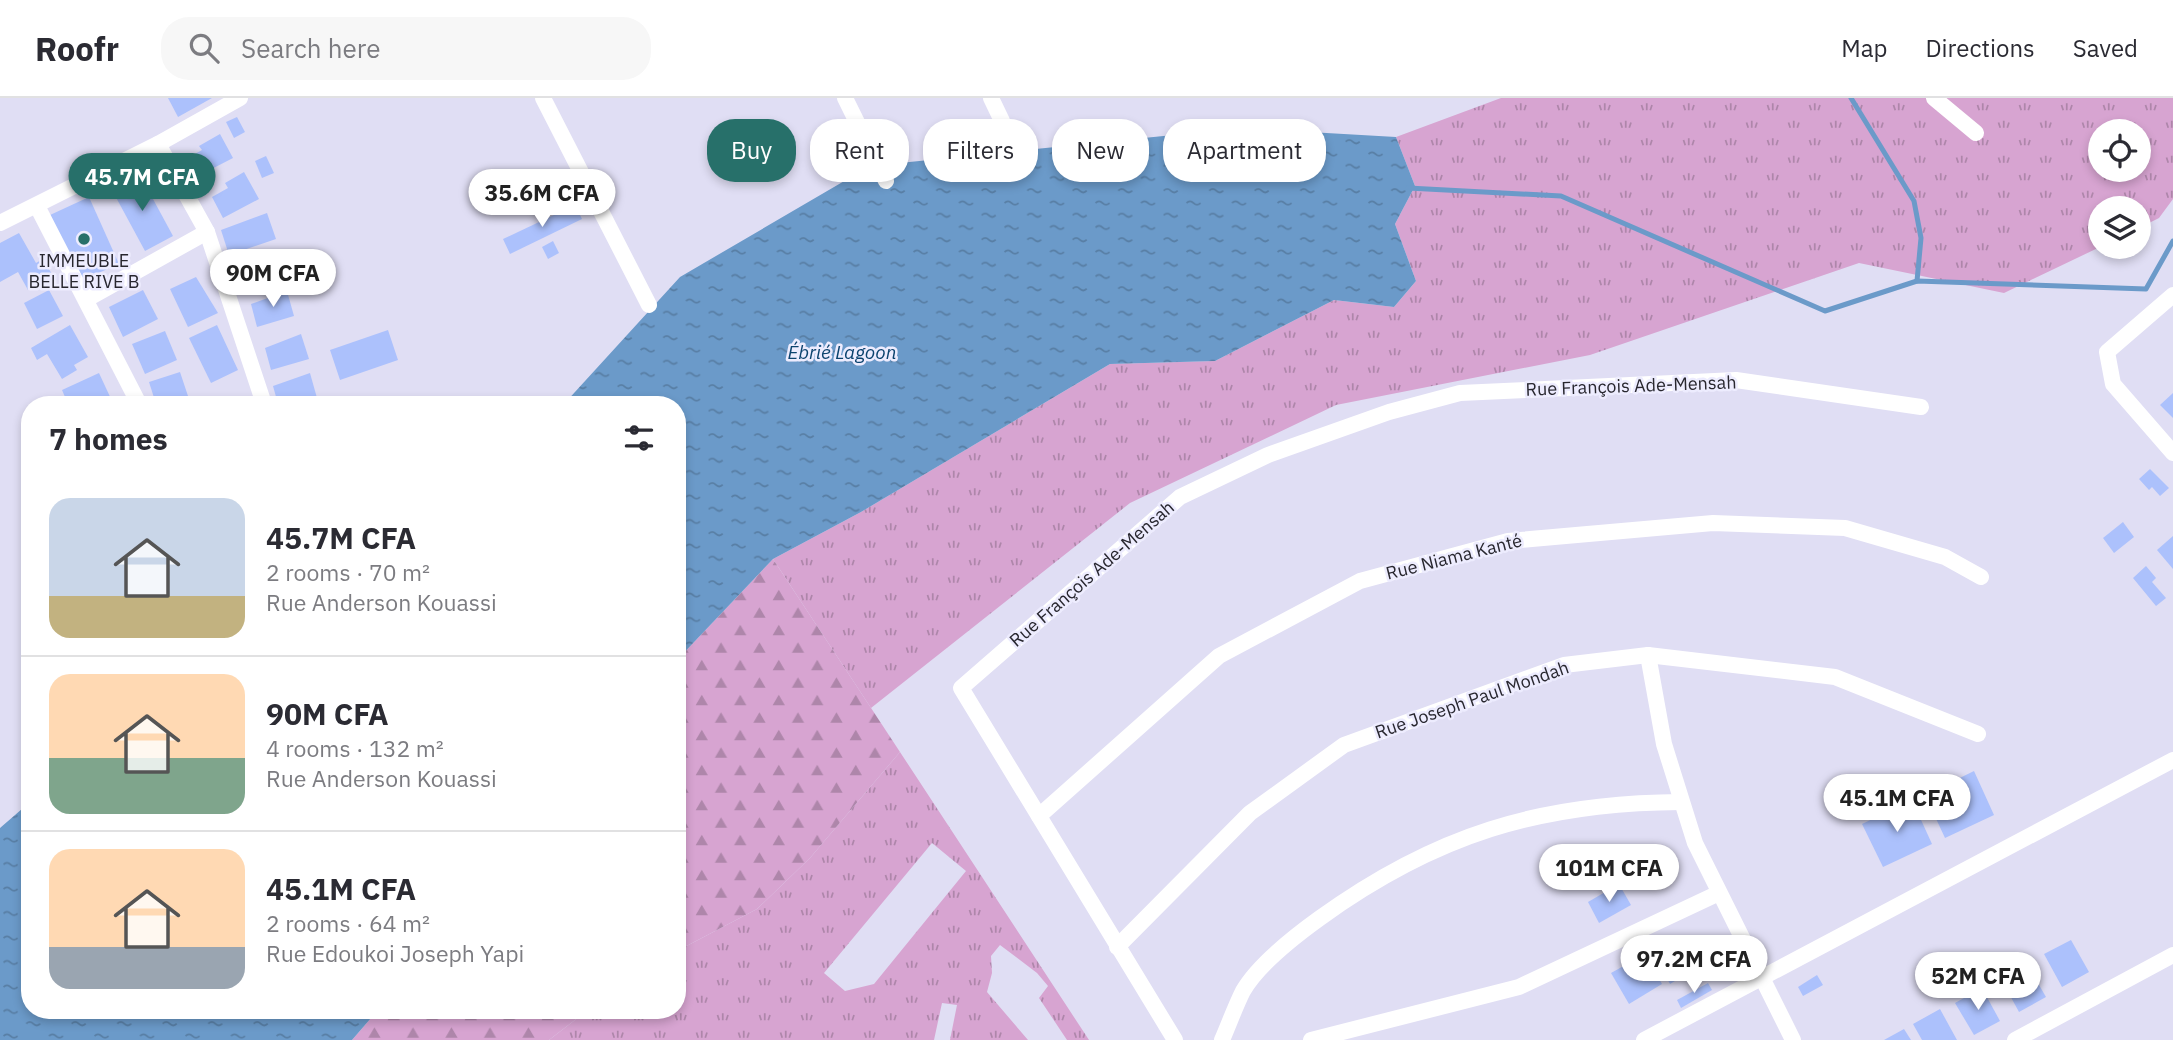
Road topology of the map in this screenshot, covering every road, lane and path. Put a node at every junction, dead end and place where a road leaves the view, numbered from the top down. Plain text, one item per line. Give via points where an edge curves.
1 (240, 98) edge
2 (543, 98) edge
3 (845, 98) edge
4 (991, 98) edge
5 (1934, 98) edge
6 (856, 119) edge
7 (1001, 119) edge
8 (1976, 132) dead end
9 (158, 145) junction
10 (37, 206) junction
11 (0, 223) edge
12 (207, 232) junction
13 (2173, 295) edge
14 (87, 299) junction
15 (649, 305) dead end
16 (135, 396) edge
17 (261, 396) edge
18 (1921, 407) dead end
19 (2173, 453) edge
20 (1981, 577) dead end
21 (1648, 655) junction
22 (1978, 734) dead end
23 (2173, 760) edge
24 (1681, 802) junction
25 (1039, 816) junction
26 (1719, 893) junction
27 (1117, 947) junction
28 (2173, 955) edge
29 (1762, 980) junction
30 (1175, 1040) edge
31 (1222, 1040) edge
32 (1311, 1040) edge
33 (1644, 1040) edge
34 (1793, 1040) edge
35 (2015, 1040) edge

1 - 9 street
2 - 15 street
3 - 6 street
4 - 7 street
5 - 8 street
9 - 10 street
9 - 12 street
10 - 11 street
10 - 14 street
12 - 14 street
12 - 17 street
13 - 19 street via 2108,352 2113,384
14 - 16 street
18 - 25 street, Rue François Ade-Mensah via 1736,380 1460,393 1389,412 1268,455 1180,497 961,688
20 - 25 street, Rue Niama Kanté via 1945,557 1845,528 1713,523 1508,541 1360,581 1219,656
21 - 22 street, Rue Joseph Paul Mondah via 1835,677
21 - 24 street via 1664,744
21 - 27 street, Rue Joseph Paul Mondah via 1564,665 1345,745 1250,813
23 - 29 street
24 - 26 street
24 - 31 street via 1623,802 1509,822 1467,835 1414,860 1349,897 1291,939 1244,989
25 - 27 street, Rue François Ade-Mensah
26 - 29 street
26 - 32 street via 1519,987
27 - 30 street, Rue François Ade-Mensah
28 - 35 street
29 - 33 street
29 - 34 street

